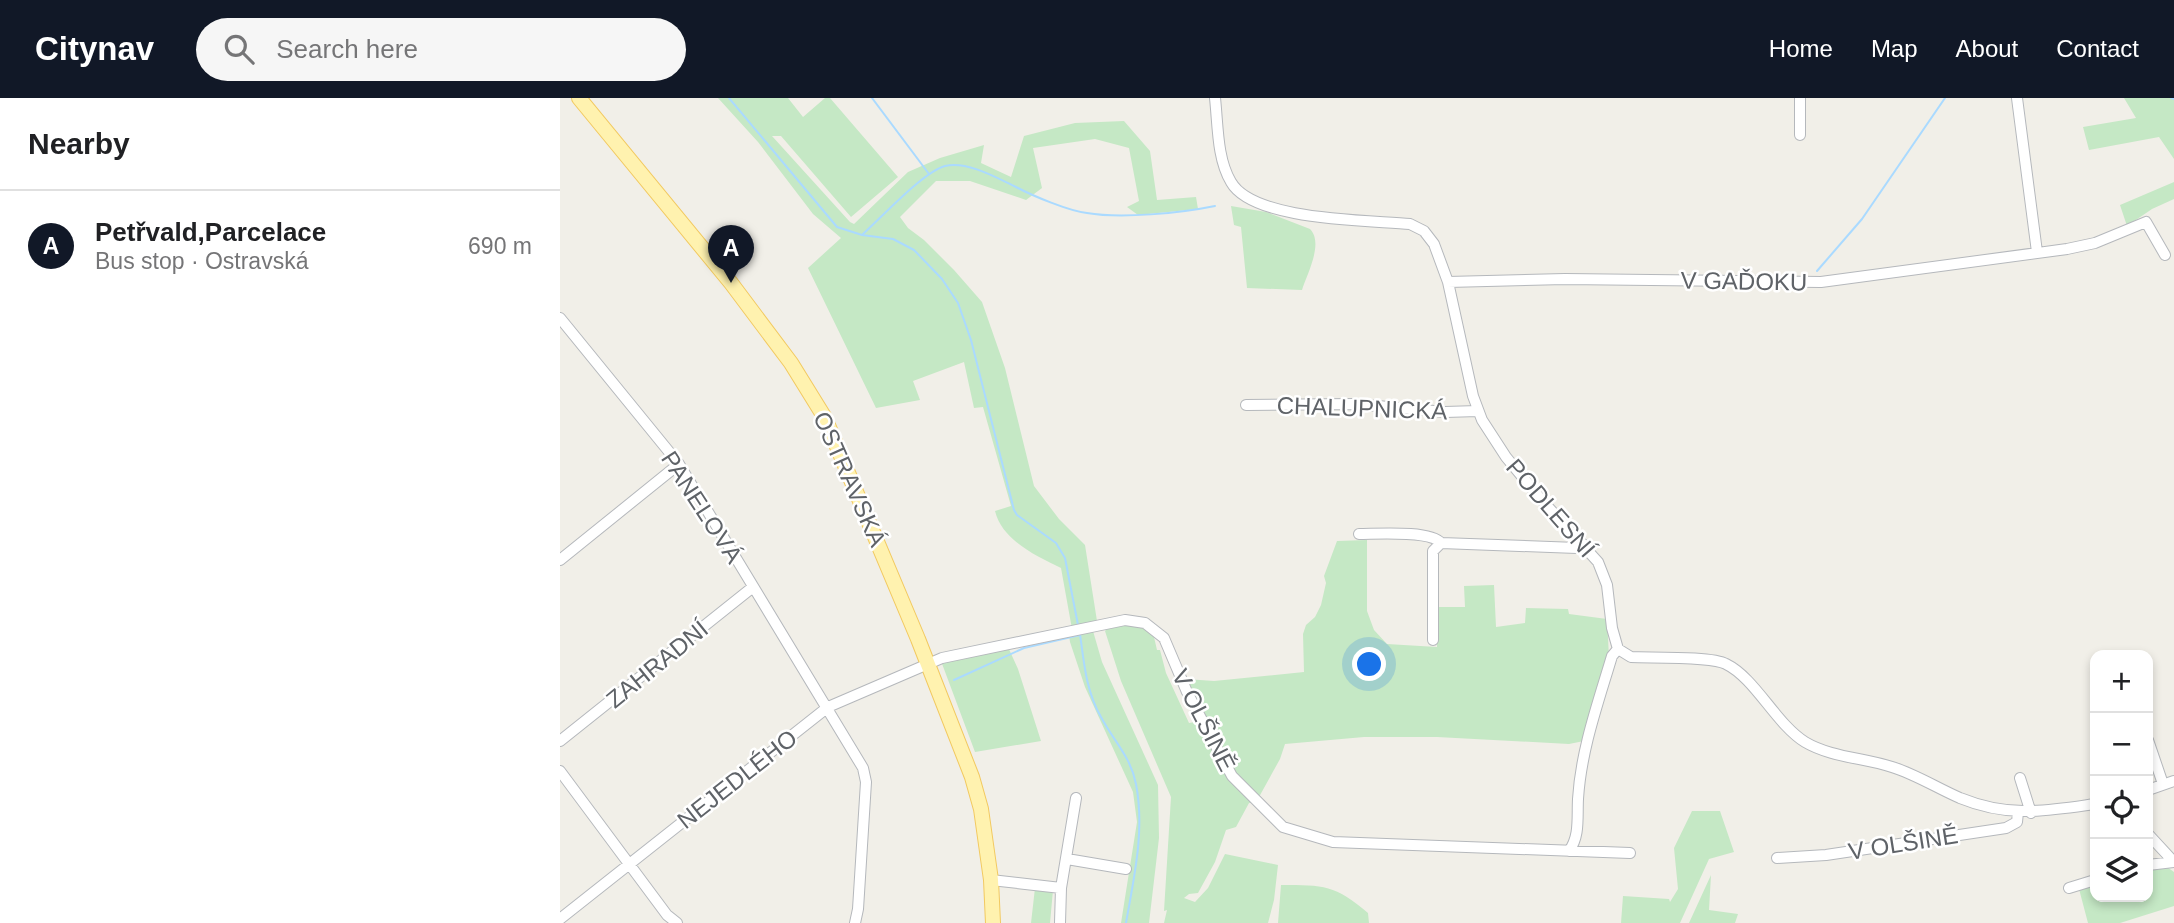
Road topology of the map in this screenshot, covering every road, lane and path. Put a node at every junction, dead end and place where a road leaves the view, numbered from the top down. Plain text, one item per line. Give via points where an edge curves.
1 (579, 98) edge
2 (1215, 98) edge
3 (1800, 98) edge
4 (2017, 98) edge
5 (1800, 135) dead end
6 (2037, 253) junction
7 (2165, 255) dead end
8 (1448, 282) junction
9 (560, 317) edge
10 (1247, 405) dead end
11 (1478, 411) junction
12 (679, 464) junction
13 (1359, 534) dead end
14 (1441, 543) junction
15 (1583, 544) junction
16 (560, 560) edge
17 (754, 587) junction
18 (1433, 640) dead end
19 (1618, 649) junction
20 (928, 663) junction
21 (828, 707) junction
22 (560, 741) edge
23 (2153, 750) edge
24 (560, 771) edge
25 (2020, 778) dead end
26 (2169, 783) edge
27 (1076, 798) dead end
28 (2090, 805) edge
29 (2018, 812) junction
30 (2031, 813) junction
31 (2153, 839) edge
32 (1569, 851) junction
33 (1630, 853) dead end
34 (1777, 858) dead end
35 (1067, 859) junction
36 (2174, 862) edge
37 (631, 863) junction
38 (2153, 864) edge
39 (1126, 869) dead end
40 (990, 880) junction
41 (2090, 882) edge
42 (1061, 888) junction
43 (2070, 888) dead end
44 (560, 919) edge
45 (677, 923) edge
46 (855, 923) edge
47 (993, 923) edge
48 (1060, 923) edge

1 - 20 main road, OSTRAVSKÁ via 731,283 815,400
2 - 8 street, PODLESNÍ via 1224,169 1243,195 1290,213 1410,224 1424,231 1434,244
3 - 5 street
4 - 6 street
6 - 7 street, V GAĎOKU via 2095,243 2146,222
6 - 8 street, V GAĎOKU via 1821,282 1565,278
8 - 11 street, PODLESNÍ
9 - 12 street, PANELOVÁ
10 - 11 street, CHALUPNICKÁ via 1355,404
11 - 15 street, PODLESNÍ via 1506,457
12 - 16 street
12 - 17 street, PANELOVÁ
13 - 14 street via 1433,537
14 - 15 street via 1577,548
14 - 18 street via 1433,551
15 - 19 street, PODLESNÍ via 1598,562 1606,585
17 - 21 street, PANELOVÁ
17 - 22 street, ZAHRADNÍ
19 - 29 street via 1631,657 1726,663 1805,742 1897,769 1961,799
19 - 32 street via 1586,743 1576,841
20 - 21 street, NEJEDLÉHO
20 - 32 street, V OLŠINĚ via 1125,620 1145,623 1164,638 1232,776 1283,827 1333,842
20 - 40 main road, OSTRAVSKÁ via 972,777
21 - 37 street, NEJEDLÉHO
21 - 46 street, PANELOVÁ via 863,768 866,782
23 - 26 street
24 - 37 street
25 - 30 street
27 - 35 street
28 - 30 street
29 - 30 street
29 - 34 street, V OLŠINĚ via 2017,822 2006,828
31 - 36 street
32 - 33 street, V OLŠINĚ
35 - 39 street
35 - 42 street
36 - 38 street
37 - 44 street, NEJEDLÉHO
37 - 45 street
40 - 42 street
40 - 47 main road, OSTRAVSKÁ
41 - 43 street
42 - 48 street

